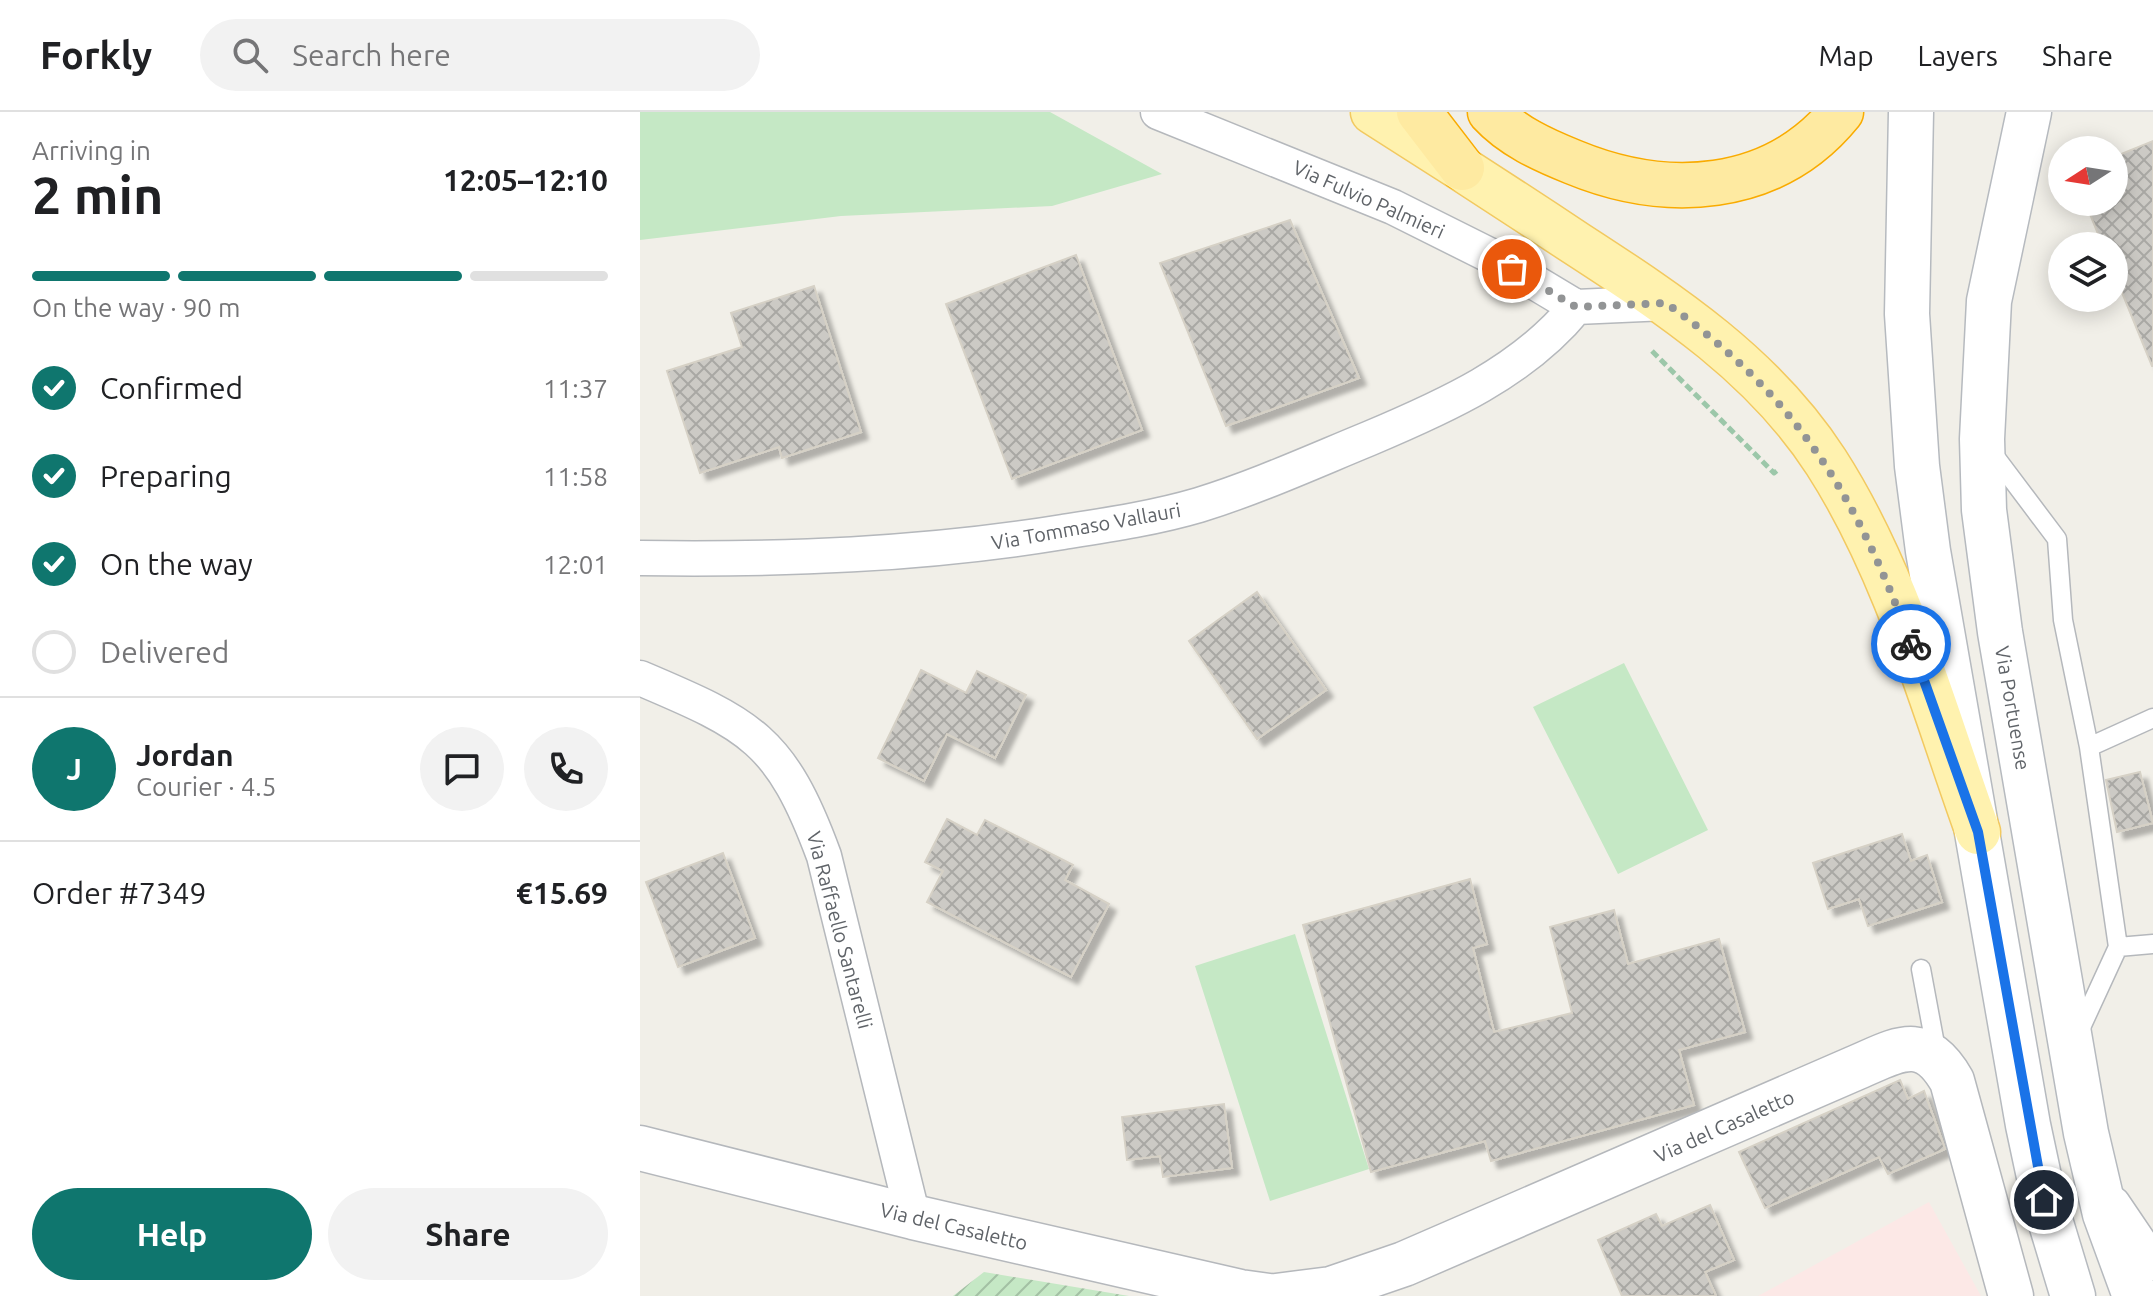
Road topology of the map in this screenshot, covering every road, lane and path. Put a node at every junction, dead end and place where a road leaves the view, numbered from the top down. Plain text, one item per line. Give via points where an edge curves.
1 (1158, 112) edge
2 (1373, 112) edge
3 (1419, 112) edge
4 (1490, 112) edge
5 (1841, 112) edge
6 (1911, 112) edge
7 (2029, 112) edge
8 (1462, 168) junction
9 (1666, 303) junction
10 (1576, 307) junction
11 (1642, 341) dead end
12 (1982, 439) junction
13 (1785, 465) dead end
14 (640, 558) edge
15 (640, 678) edge
16 (2153, 718) edge
17 (2089, 747) junction
18 (1978, 832) junction
19 (2153, 944) edge
20 (2118, 947) junction
21 (1921, 969) dead end
22 (2071, 1049) junction
23 (1938, 1058) junction
24 (640, 1148) edge
25 (2095, 1178) junction
26 (913, 1217) junction
27 (2153, 1263) edge
28 (1269, 1296) edge
29 (1276, 1296) edge
30 (2011, 1296) edge
31 (2073, 1296) edge
32 (2135, 1296) edge

1 - 10 street, Via Fulvio Palmieri via 1393,207
2 - 8 main road
3 - 8 highway
4 - 5 highway via 1545,151 1617,179 1668,187 1741,178 1799,149
6 - 18 main road via 1907,314 1917,466
7 - 12 main road, Via Portuense via 1992,277
8 - 9 main road
9 - 10 street
9 - 18 main road via 1770,390 1844,492 1882,569
10 - 14 street, Via Tommaso Vallauri via 1541,345 1494,378 1394,428 1198,505 1135,521 964,548 747,559
11 - 13 path via 1774,473
12 - 17 lane via 2057,539 2063,620
12 - 22 main road, Via Portuense via 1990,570
15 - 26 street, Via Raffaello Santarelli via 745,728 779,759 805,803 824,856
16 - 17 lane
17 - 20 lane
18 - 31 main road via 2028,1125
19 - 20 lane
20 - 22 lane
21 - 23 lane
22 - 25 main road, Via Portuense
23 - 29 main road, Via del Casaletto via 1915,1048 1900,1050 1404,1264 1331,1289
23 - 30 main road via 1957,1097
24 - 26 main road, Via del Casaletto
25 - 27 street
25 - 32 main road, Via Portuense
26 - 28 main road, Via del Casaletto

